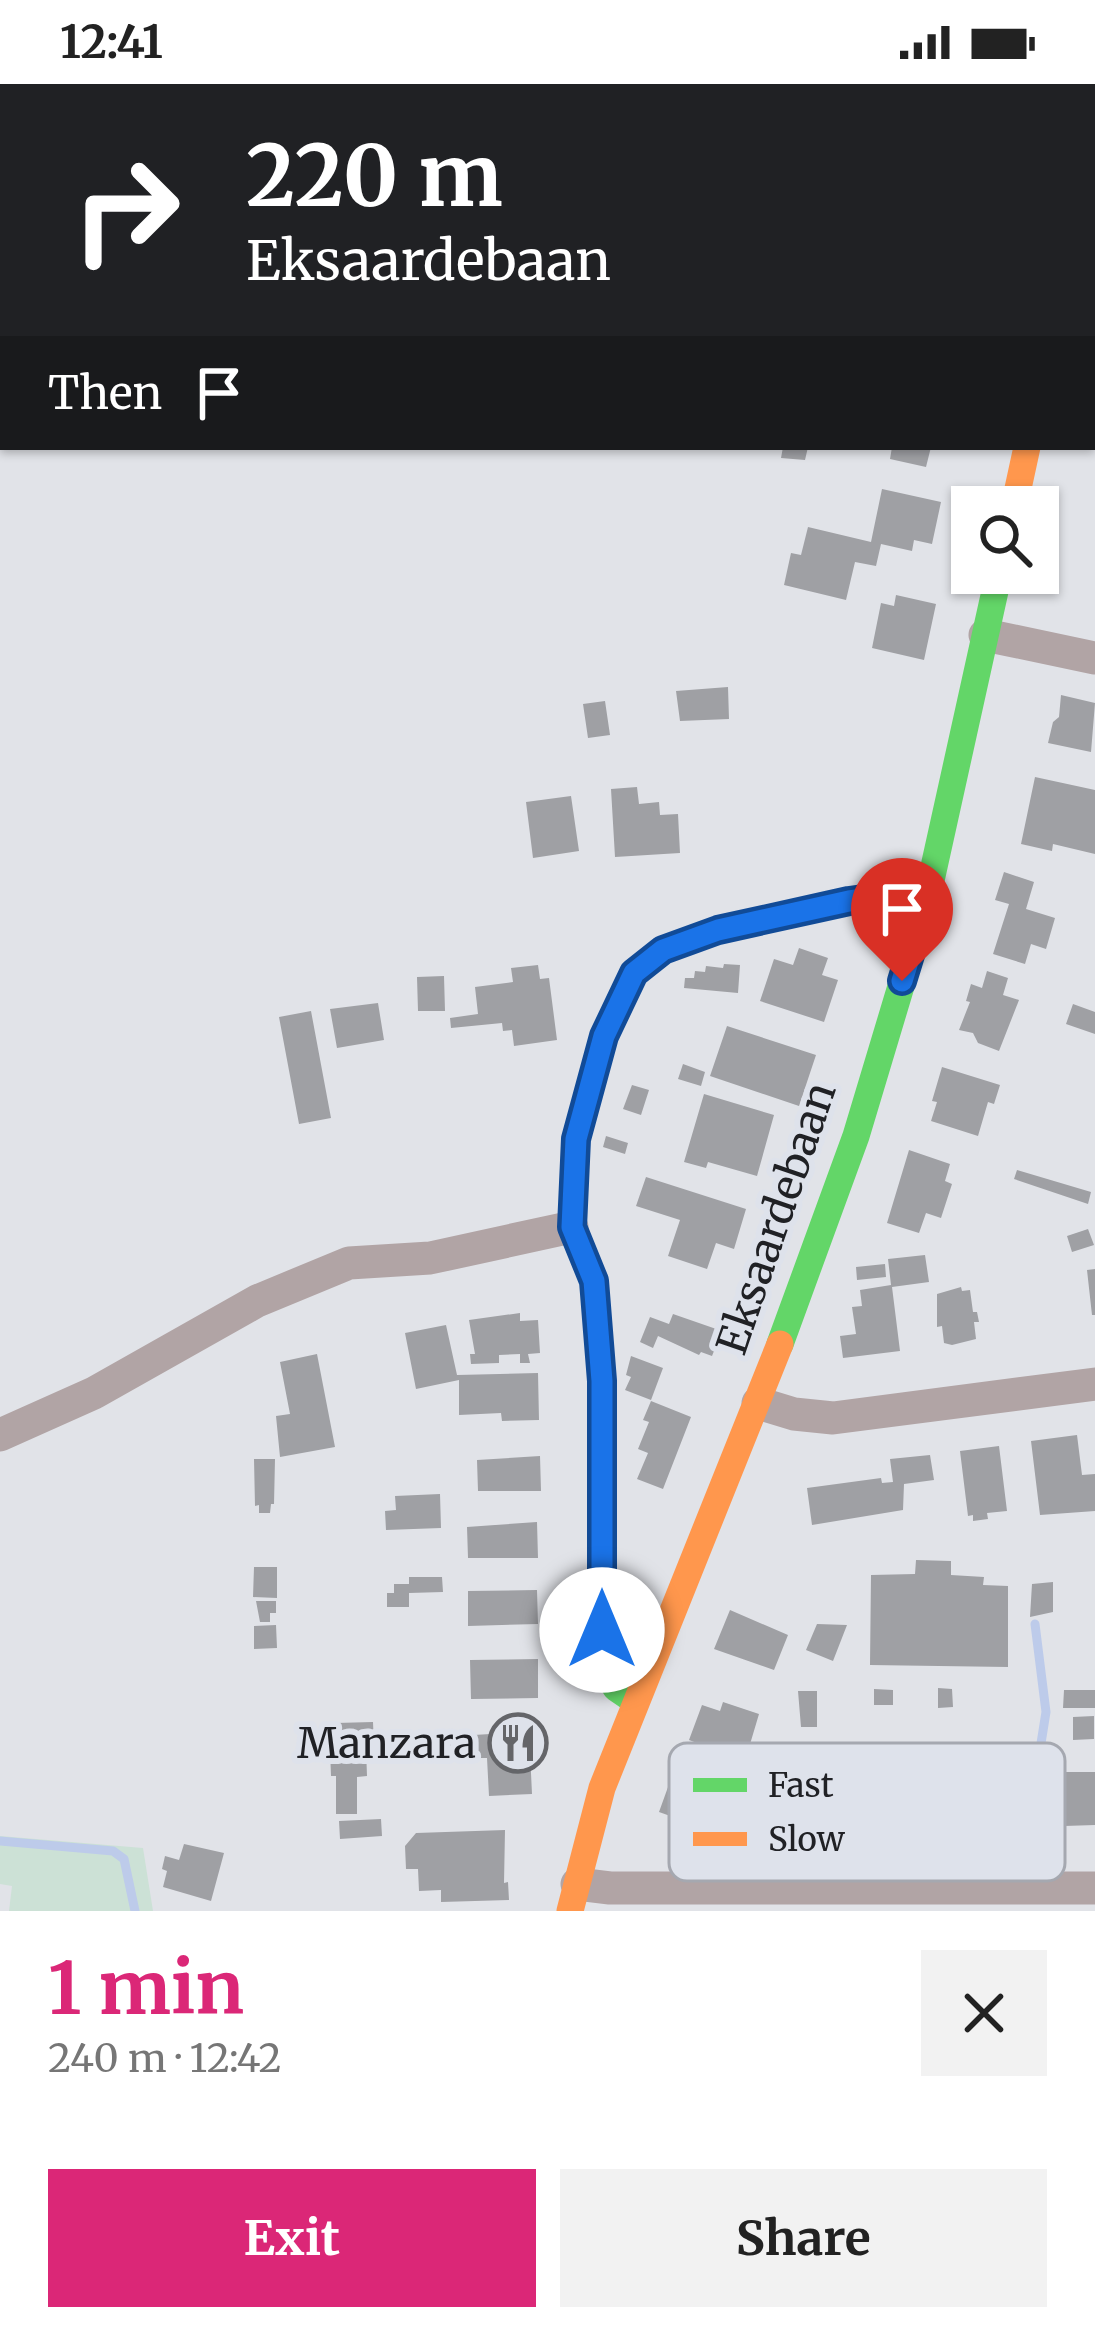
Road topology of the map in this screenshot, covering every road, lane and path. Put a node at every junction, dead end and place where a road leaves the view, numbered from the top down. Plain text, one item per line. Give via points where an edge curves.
1 (1026, 450) edge
2 (1019, 486) edge
3 (995, 594) edge
4 (986, 635) junction
5 (1095, 658) edge
6 (926, 903) junction
7 (572, 1227) junction
8 (1095, 1384) edge
9 (758, 1403) junction
10 (0, 1435) edge
11 (635, 1702) junction
12 (1095, 1888) edge
13 (573, 1898) edge

1 - 2 main road
3 - 4 main road, Eksaardebaan
4 - 5 street
4 - 6 main road, Eksaardebaan
6 - 7 main road via 885,896 718,930 663,950 634,973 604,1036 576,1139
6 - 9 main road, Eksaardebaan via 856,1136
7 - 10 street via 430,1258 349,1262
7 - 11 main road via 594,1281 602,1381 604,1669
8 - 9 street, Eksaardebaan via 833,1418
9 - 11 main road, Eksaardebaan
11 - 13 main road, Eksaardebaan
12 - 13 street via 610,1888

